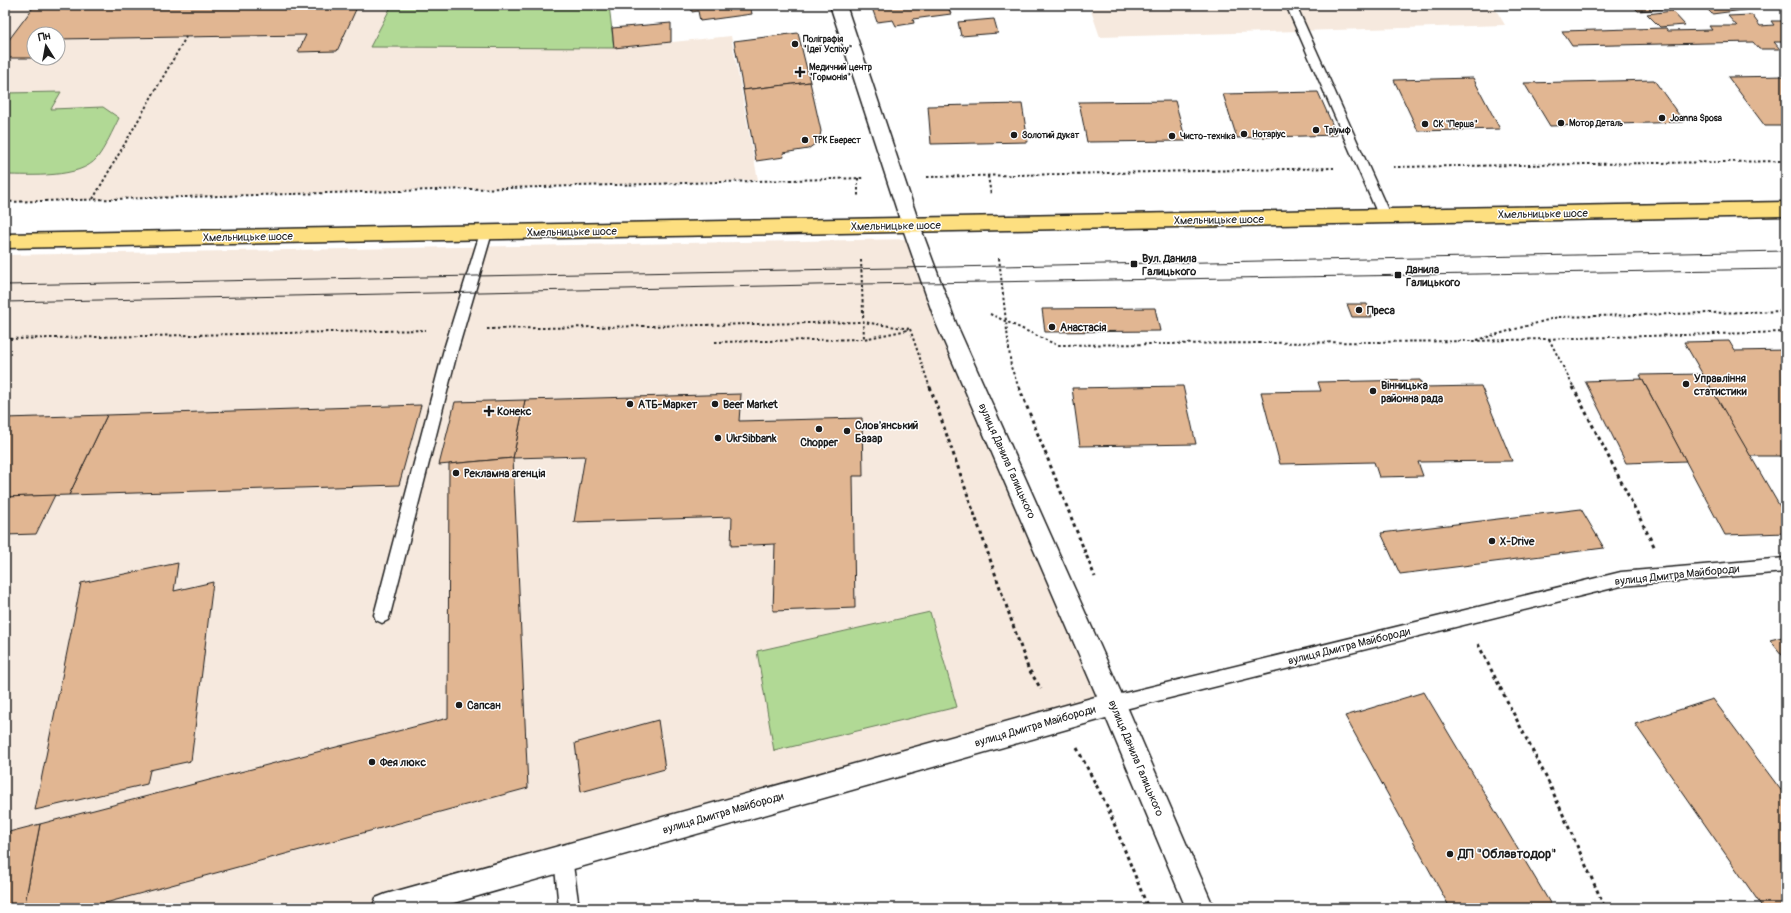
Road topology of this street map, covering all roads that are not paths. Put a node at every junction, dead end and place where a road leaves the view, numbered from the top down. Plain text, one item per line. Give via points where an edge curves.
1 (838, 5) edge
2 (1291, 5) edge
3 (1786, 210) edge
4 (1385, 217) junction
5 (911, 226) junction
6 (486, 233) junction
7 (5, 241) edge
8 (1786, 565) edge
9 (382, 616) dead end
10 (1113, 704) junction
11 (563, 858) junction
12 (386, 908) edge
13 (569, 908) edge
14 (1200, 908) edge

1 - 5 street, вулиця Данила Галицького
2 - 4 lane
3 - 4 main road, Хмельницьке шосе
4 - 5 main road, Хмельницьке шосе
5 - 6 main road, Хмельницьке шосе
5 - 10 street, вулиця Данила Галицького via 946,323
6 - 7 main road, Хмельницьке шосе
6 - 9 lane via 451,349
8 - 10 lane, вулиця Дмитра Майбороди via 1622,579
10 - 11 street, вулиця Дмитра Майбороди
10 - 14 street, вулиця Данила Галицького
11 - 12 street, вулиця Дмитра Майбороди
11 - 13 lane

